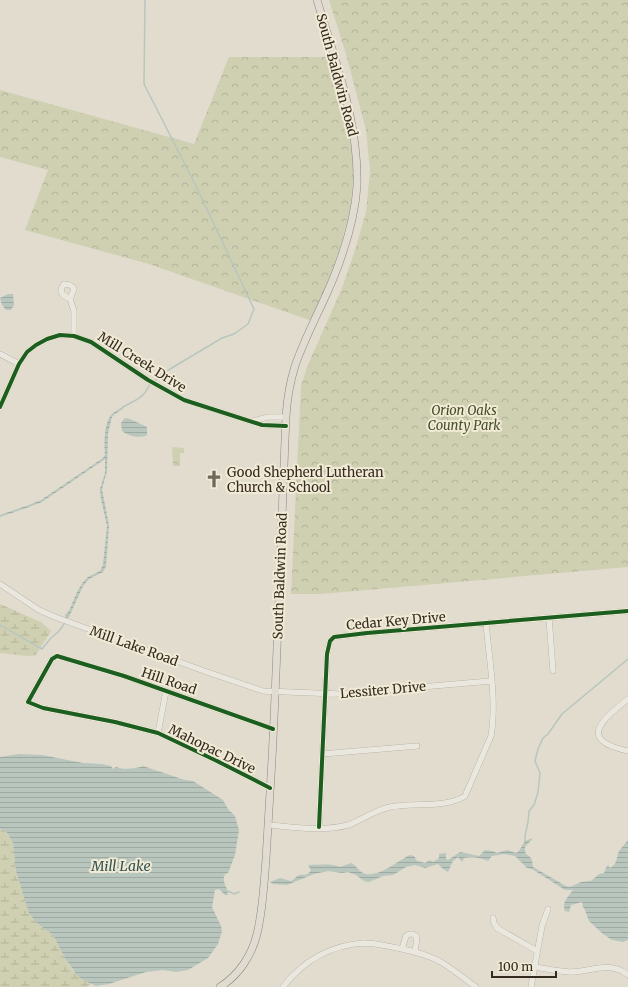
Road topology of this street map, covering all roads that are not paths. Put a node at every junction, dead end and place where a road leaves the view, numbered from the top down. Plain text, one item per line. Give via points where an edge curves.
1 (317, 0) edge
2 (70, 299) dead end
3 (74, 336) junction
4 (0, 354) edge
5 (19, 364) junction
6 (0, 407) edge
7 (286, 416) junction
8 (252, 421) junction
9 (286, 426) junction
10 (0, 584) edge
11 (628, 611) edge
12 (549, 618) junction
13 (486, 623) junction
14 (553, 671) dead end
15 (491, 681) junction
16 (166, 691) junction
17 (275, 692) junction
18 (325, 694) junction
19 (628, 699) edge
20 (28, 702) joint
21 (273, 729) junction
22 (158, 733) junction
23 (417, 746) dead end
24 (628, 751) edge
25 (322, 754) junction
26 (270, 788) junction
27 (268, 825) junction
28 (318, 827) junction
29 (548, 909) dead end
30 (493, 918) dead end
31 (402, 949) junction
32 (537, 951) junction
33 (415, 952) junction
34 (535, 967) junction
35 (628, 975) edge
36 (220, 987) edge
37 (283, 987) edge
38 (476, 987) edge
39 (531, 987) edge

1 - 7 main road, South Baldwin Road via 352,122 357,187 351,225 341,257 295,366
2 - 3 street via 74,311
3 - 5 street, Mill Creek Drive via 47,339 27,352
3 - 8 street, Mill Creek Drive via 91,342 173,395
4 - 5 street
5 - 6 street, Mill Creek Drive
7 - 8 street, Mill Creek Drive
7 - 9 main road, South Baldwin Road
8 - 9 street, Mill Creek Drive via 262,425
9 - 17 main road, South Baldwin Road
10 - 17 street, Mill Lake Road via 38,610 55,617 233,681 263,691
11 - 12 street, Cedar Key Drive
12 - 13 street, Cedar Key Drive
12 - 14 street
13 - 15 street
13 - 18 street, Cedar Key Drive via 334,637 328,647
15 - 18 street, Lessiter Drive
15 - 28 street via 491,736 465,796 448,802 391,807 349,824
16 - 20 street, Hill Road via 57,656 52,659
16 - 21 street, Hill Road
16 - 22 street
17 - 18 street, Lessiter Drive
17 - 21 main road, South Baldwin Road
18 - 25 street, Cedar Key Drive
19 - 24 street via 604,720 598,729 601,740
20 - 22 street, Mahopac Drive via 43,708
21 - 26 main road, South Baldwin Road
22 - 26 street, Mahopac Drive
23 - 25 street
25 - 28 street, Cedar Key Drive
26 - 27 main road, South Baldwin Road
27 - 28 street
27 - 36 main road, South Baldwin Road via 262,909 257,935 243,966
29 - 32 street
30 - 32 street via 497,928
31 - 33 street
31 - 33 street via 406,936 414,934 417,937
31 - 37 street via 365,943 339,947 314,958
32 - 34 street
33 - 38 street via 442,963 466,983
34 - 35 street via 569,972 609,967
34 - 39 street

